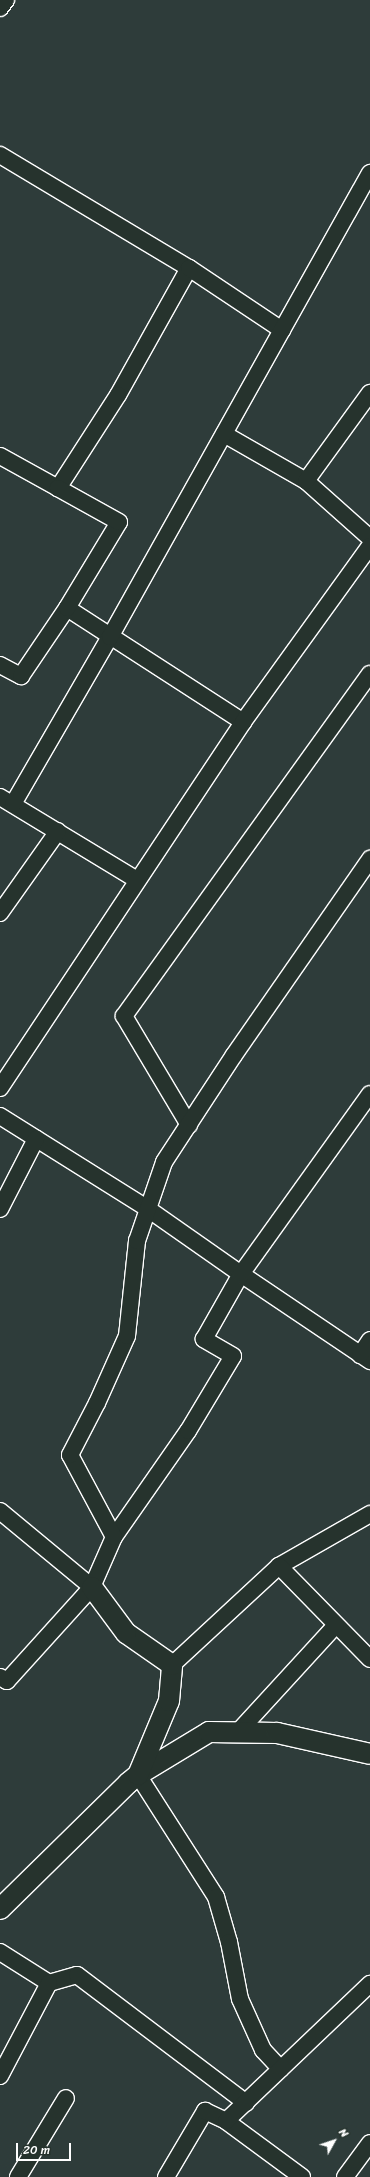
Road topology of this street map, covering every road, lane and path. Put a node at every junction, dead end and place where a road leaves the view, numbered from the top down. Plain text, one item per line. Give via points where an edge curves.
1 (6, 0) edge
2 (0, 8) edge
3 (0, 155) edge
4 (370, 173) edge
5 (189, 268) junction
6 (282, 330) junction
7 (370, 393) edge
8 (224, 434) junction
9 (0, 456) edge
10 (306, 481) junction
11 (58, 488) junction
12 (370, 538) edge
13 (370, 546) edge
14 (67, 608) junction
15 (110, 637) junction
16 (0, 665) edge
17 (370, 674) edge
18 (242, 722) junction
19 (7, 800) edge
20 (58, 831) junction
21 (370, 859) edge
22 (137, 880) junction
23 (0, 913) edge
24 (0, 1088) edge
25 (370, 1094) edge
26 (0, 1116) edge
27 (189, 1125) junction
28 (36, 1139) junction
29 (148, 1209) junction
30 (0, 1210) edge
31 (240, 1274) junction
32 (370, 1340) edge
33 (365, 1358) edge
34 (0, 1511) edge
35 (370, 1514) edge
36 (114, 1537) junction
37 (279, 1566) junction
38 (92, 1587) junction
39 (336, 1625) junction
40 (370, 1659) edge
41 (172, 1665) junction
42 (0, 1677) edge
43 (238, 1732) junction
44 (370, 1754) edge
45 (138, 1775) junction
46 (0, 1909) edge
47 (0, 1952) edge
48 (49, 1983) junction
49 (370, 1984) edge
50 (281, 2069) junction
51 (0, 2076) edge
52 (66, 2098) dead end
53 (246, 2103) junction
54 (226, 2121) junction
55 (370, 2144) edge
56 (348, 2176) edge
57 (18, 2177) edge
58 (166, 2177) edge
59 (302, 2177) edge

1 - 2 street
3 - 5 street
4 - 6 street
5 - 6 street
5 - 11 street via 118,396
6 - 8 street
7 - 10 street
8 - 10 street
8 - 15 street
9 - 11 street
10 - 12 street
11 - 14 street via 119,522
13 - 18 street
14 - 15 street
14 - 16 street via 21,676
15 - 18 street
15 - 19 street
17 - 27 street via 124,1016
18 - 22 street
19 - 20 street
20 - 22 street
20 - 23 street
21 - 27 street
22 - 24 street
25 - 31 street
26 - 28 street
27 - 29 street via 164,1162
28 - 29 street
28 - 30 street
29 - 31 street
29 - 36 street via 137,1241 127,1336 70,1455
31 - 33 street
31 - 36 street via 204,1339 233,1356 188,1431
32 - 33 street
34 - 38 street
35 - 37 street
36 - 38 street
37 - 39 street
37 - 41 street
38 - 41 street via 126,1633
38 - 42 street via 6,1681
39 - 40 street
39 - 43 street
41 - 45 street via 169,1701
43 - 44 street via 277,1733
43 - 45 street via 209,1732
45 - 46 street
45 - 50 street via 216,1897 229,1942 240,1999 263,2050
47 - 48 street
48 - 51 street
48 - 53 street via 77,1975
49 - 50 street
50 - 53 street
52 - 57 street
53 - 54 street
54 - 58 street via 205,2111
54 - 59 street
55 - 56 street

